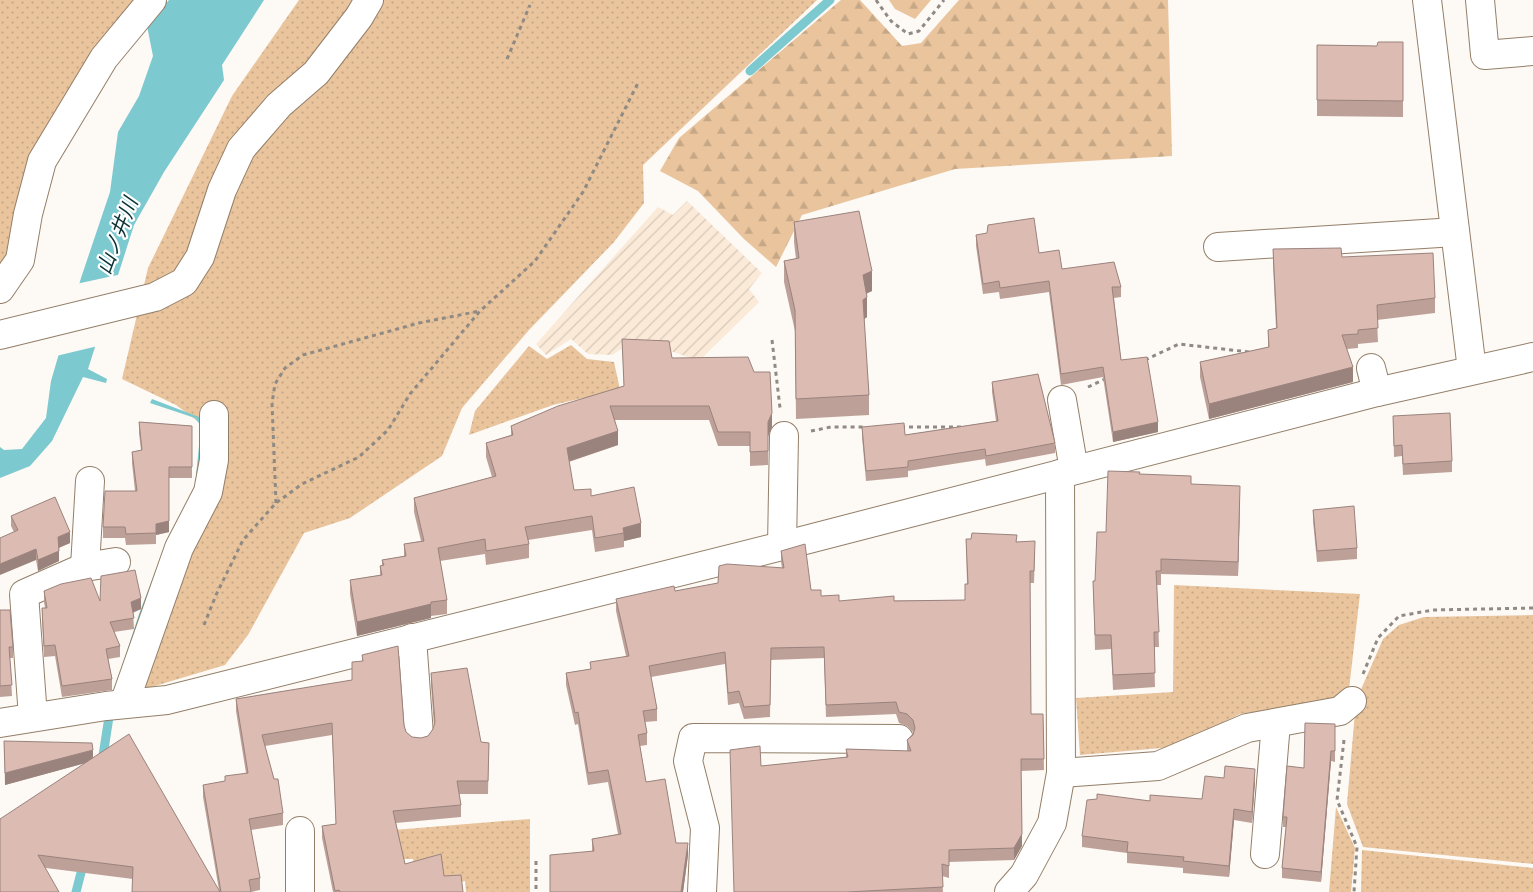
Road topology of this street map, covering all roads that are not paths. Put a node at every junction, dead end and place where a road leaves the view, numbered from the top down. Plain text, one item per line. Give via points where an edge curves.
1 (152, 0) edge
2 (368, 0) edge
3 (1427, 0) edge
4 (1480, 0) edge
5 (1533, 51) edge
6 (1455, 232) junction
7 (1218, 247) dead end
8 (0, 289) edge
9 (3, 334) edge
10 (1527, 356) edge
11 (1472, 370) junction
12 (1062, 400) road end
13 (214, 415) dead end
14 (784, 436) road end
15 (1067, 472) junction
16 (90, 481) dead end
17 (782, 546) junction
18 (116, 562) dead end
19 (85, 567) junction
20 (412, 638) junction
21 (1352, 701) road end
22 (124, 704) junction
23 (33, 718) junction
24 (0, 723) edge
25 (1276, 723) junction
26 (420, 735) dead end
27 (899, 739) dead end
28 (1061, 772) junction
29 (300, 831) dead end
30 (1265, 854) dead end
31 (300, 892) edge
32 (702, 892) edge
33 (1009, 892) edge

1 - 8 street via 104,58 42,161 20,260
2 - 9 street via 359,17 316,73 279,105 240,149 222,190 200,257 184,282 155,297
3 - 6 street
4 - 5 street via 1485,55
6 - 7 street
6 - 11 street
10 - 11 street
11 - 15 street via 1374,380
12 - 15 street
13 - 22 street via 214,460 208,492 179,548
14 - 17 street
15 - 17 street
15 - 28 street
16 - 19 street
17 - 20 street
18 - 19 street
19 - 23 street via 24,594
20 - 22 street via 167,700
20 - 26 street
21 - 25 street via 1340,711
22 - 23 street
23 - 24 street
25 - 28 street via 1247,728 1158,766
25 - 30 street
27 - 32 street via 693,738 688,761 705,828
28 - 33 street via 1052,823 1024,875
29 - 31 street

